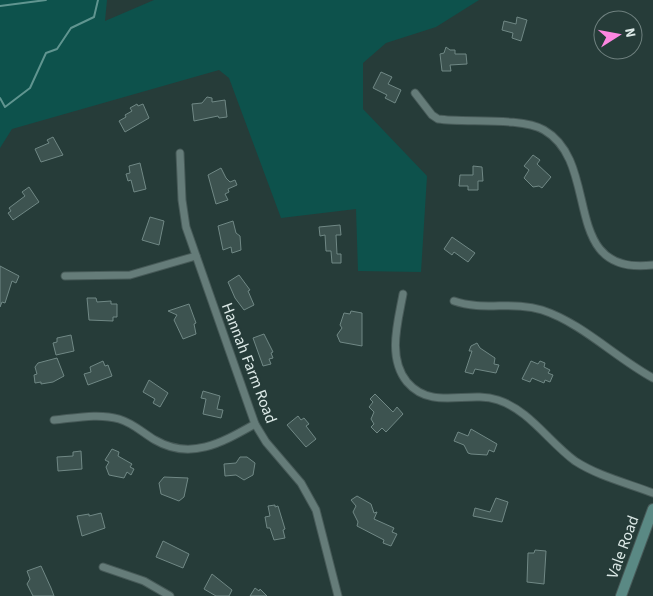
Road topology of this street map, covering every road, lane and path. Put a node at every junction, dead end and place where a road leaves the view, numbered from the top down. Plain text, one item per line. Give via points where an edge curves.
1 (415, 93) dead end
2 (180, 153) dead end
3 (196, 256) junction
4 (653, 265) edge
5 (65, 276) dead end
6 (403, 294) dead end
7 (454, 301) dead end
8 (653, 378) edge
9 (54, 420) dead end
10 (254, 424) junction
11 (653, 493) edge
12 (653, 509) edge
13 (103, 567) dead end
14 (170, 596) edge
15 (338, 596) edge
16 (621, 596) edge

1 - 4 street via 438,119 525,124 548,133 571,164 590,232 600,251 623,265
2 - 3 street, Hannah Farm Road via 184,216
3 - 5 street via 142,273
3 - 10 street, Hannah Farm Road
6 - 11 street via 395,354 399,369 413,388 433,398 495,399 510,405 576,460
7 - 8 street via 482,307 521,306 543,310 573,325
9 - 10 street via 119,419 157,442 183,450 213,445
10 - 15 street, Hannah Farm Road via 301,482 312,503
12 - 16 main road, Vale Road
13 - 14 street via 144,581

